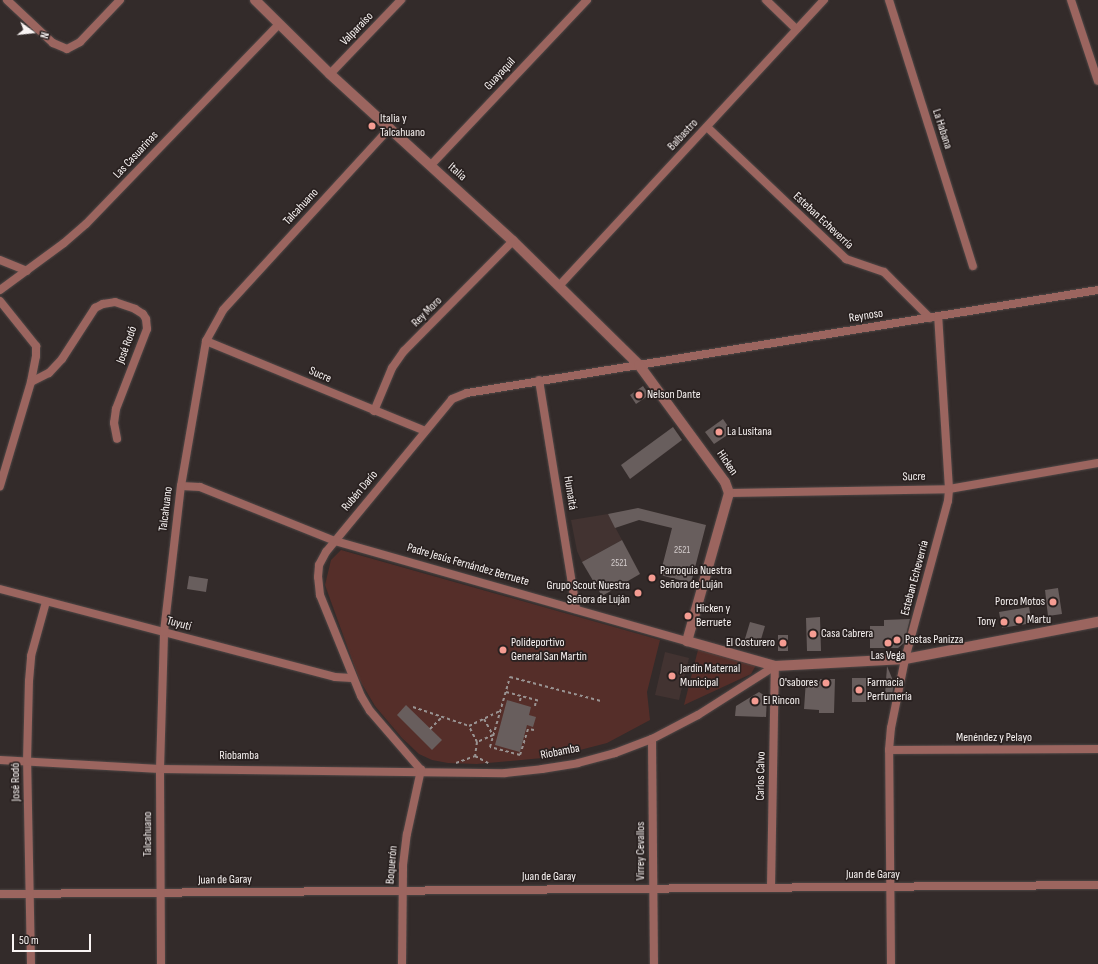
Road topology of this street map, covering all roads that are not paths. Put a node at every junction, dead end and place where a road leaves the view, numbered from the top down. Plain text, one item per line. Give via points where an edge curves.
1 (7, 0) edge
2 (120, 0) edge
3 (255, 0) edge
4 (402, 0) edge
5 (766, 0) edge
6 (824, 0) edge
7 (888, 0) edge
8 (1071, 0) edge
9 (584, 1) edge
10 (279, 24) junction
11 (796, 29) junction
12 (1098, 50) edge
13 (1089, 53) junction
14 (330, 74) junction
15 (1098, 80) edge
16 (707, 127) junction
17 (390, 128) junction
18 (431, 165) junction
19 (513, 241) junction
20 (0, 260) edge
21 (973, 266) dead end
22 (27, 271) junction
23 (559, 286) junction
24 (0, 290) edge
25 (1098, 290) edge
26 (0, 301) edge
27 (934, 317) junction
28 (206, 341) junction
29 (639, 365) junction
30 (539, 380) junction
31 (31, 382) junction
32 (374, 411) junction
33 (425, 431) junction
34 (117, 438) dead end
35 (1098, 463) edge
36 (0, 486) edge
37 (181, 486) junction
38 (949, 489) junction
39 (729, 493) junction
40 (335, 541) junction
41 (0, 589) edge
42 (46, 602) junction
43 (576, 609) junction
44 (1098, 622) edge
45 (164, 632) junction
46 (687, 641) junction
47 (906, 659) junction
48 (775, 666) junction
49 (352, 678) junction
50 (652, 739) junction
51 (1098, 749) edge
52 (889, 750) junction
53 (0, 760) edge
54 (27, 762) junction
55 (160, 769) junction
56 (421, 770) junction
57 (1098, 885) edge
58 (772, 887) junction
59 (890, 887) junction
60 (653, 889) junction
61 (402, 890) junction
62 (160, 893) junction
63 (0, 894) edge
64 (30, 894) junction
65 (31, 964) edge
66 (161, 964) edge
67 (402, 964) edge
68 (654, 964) edge
69 (891, 964) edge

1 - 2 street via 53,43 67,49 80,42
3 - 10 street, Italia
4 - 14 street, Valparaíso
5 - 11 street
6 - 11 street, Balbastro
7 - 21 street, La Habana
8 - 13 street
9 - 18 street, Guayaquil
10 - 14 street, Italia
10 - 22 street, Las Casuarinas via 91,220
11 - 16 street, Balbastro
12 - 13 street
13 - 15 street
14 - 17 street, Italia
16 - 23 street, Balbastro
16 - 27 street, Esteban Echeverría via 846,259 884,272
17 - 18 street, Italia
17 - 28 street, Talcahuano via 223,310
18 - 19 street, Italia
19 - 23 street, Italia
19 - 32 street, Rey Moro via 404,352 392,368
20 - 22 street
22 - 24 street, Las Casuarinas
23 - 29 street, Italia
25 - 27 street, Reynoso
26 - 31 street via 36,346
27 - 29 street, Reynoso
27 - 38 street, Esteban Echeverría
28 - 32 street, Sucre
28 - 37 street, Talcahuano
29 - 30 street, Rubén Darío
29 - 39 street, Hicken via 726,482
30 - 33 street, Rubén Darío via 458,396 452,399
30 - 43 street, Humaitá
31 - 34 street, José Rodó via 49,373 62,359 95,308 115,302 139,312 146,319 147,329 116,409 114,423
31 - 36 street
32 - 33 street, Sucre
33 - 40 street, Rubén Darío
35 - 38 street, Sucre
37 - 40 street, Padre Jesús Fernández Berruete via 200,487
37 - 45 street, Talcahuano
38 - 39 street, Sucre
38 - 47 street, Esteban Echeverría
39 - 46 street, Hicken
40 - 43 street, Padre Jesús Fernández Berruete
40 - 49 street, Rubén Darío via 319,565 320,595
41 - 42 street, Tuyutí
42 - 45 street, Tuyutí
42 - 54 street, José Rodó via 31,656
43 - 46 street, Padre Jesús Fernández Berruete
44 - 47 street, Riobamba
45 - 49 street, Tuyutí via 335,677
45 - 55 street, Talcahuano
46 - 48 street, Padre Jesús Fernández Berruete
47 - 48 street, Riobamba
47 - 52 street, Esteban Echeverría
48 - 50 street, Riobamba via 698,715
48 - 58 street, Carlos Calvo
49 - 56 street, Rubén Darío via 370,711
50 - 56 street, Riobamba via 615,753 542,769 505,773
50 - 60 street, Virrey Cevallos
51 - 52 street, Menéndez y Pelayo
52 - 59 street, Esteban Echeverría
53 - 54 street, Riobamba
54 - 55 street, Riobamba
54 - 64 street, José Rodó
55 - 56 street, Riobamba
55 - 62 street, Talcahuano
56 - 61 street, Boquerón via 407,834
57 - 59 street, Juan de Garay
58 - 59 street, Juan de Garay
58 - 60 street, Juan de Garay
59 - 69 street, Esteban Echeverría
60 - 61 street, Juan de Garay
60 - 68 street, Virrey Cevallos
61 - 62 street, Juan de Garay
61 - 67 street, Boquerón
62 - 64 street, Juan de Garay
62 - 66 street, Talcahuano
63 - 64 street, Juan de Garay
64 - 65 street, José Rodó

